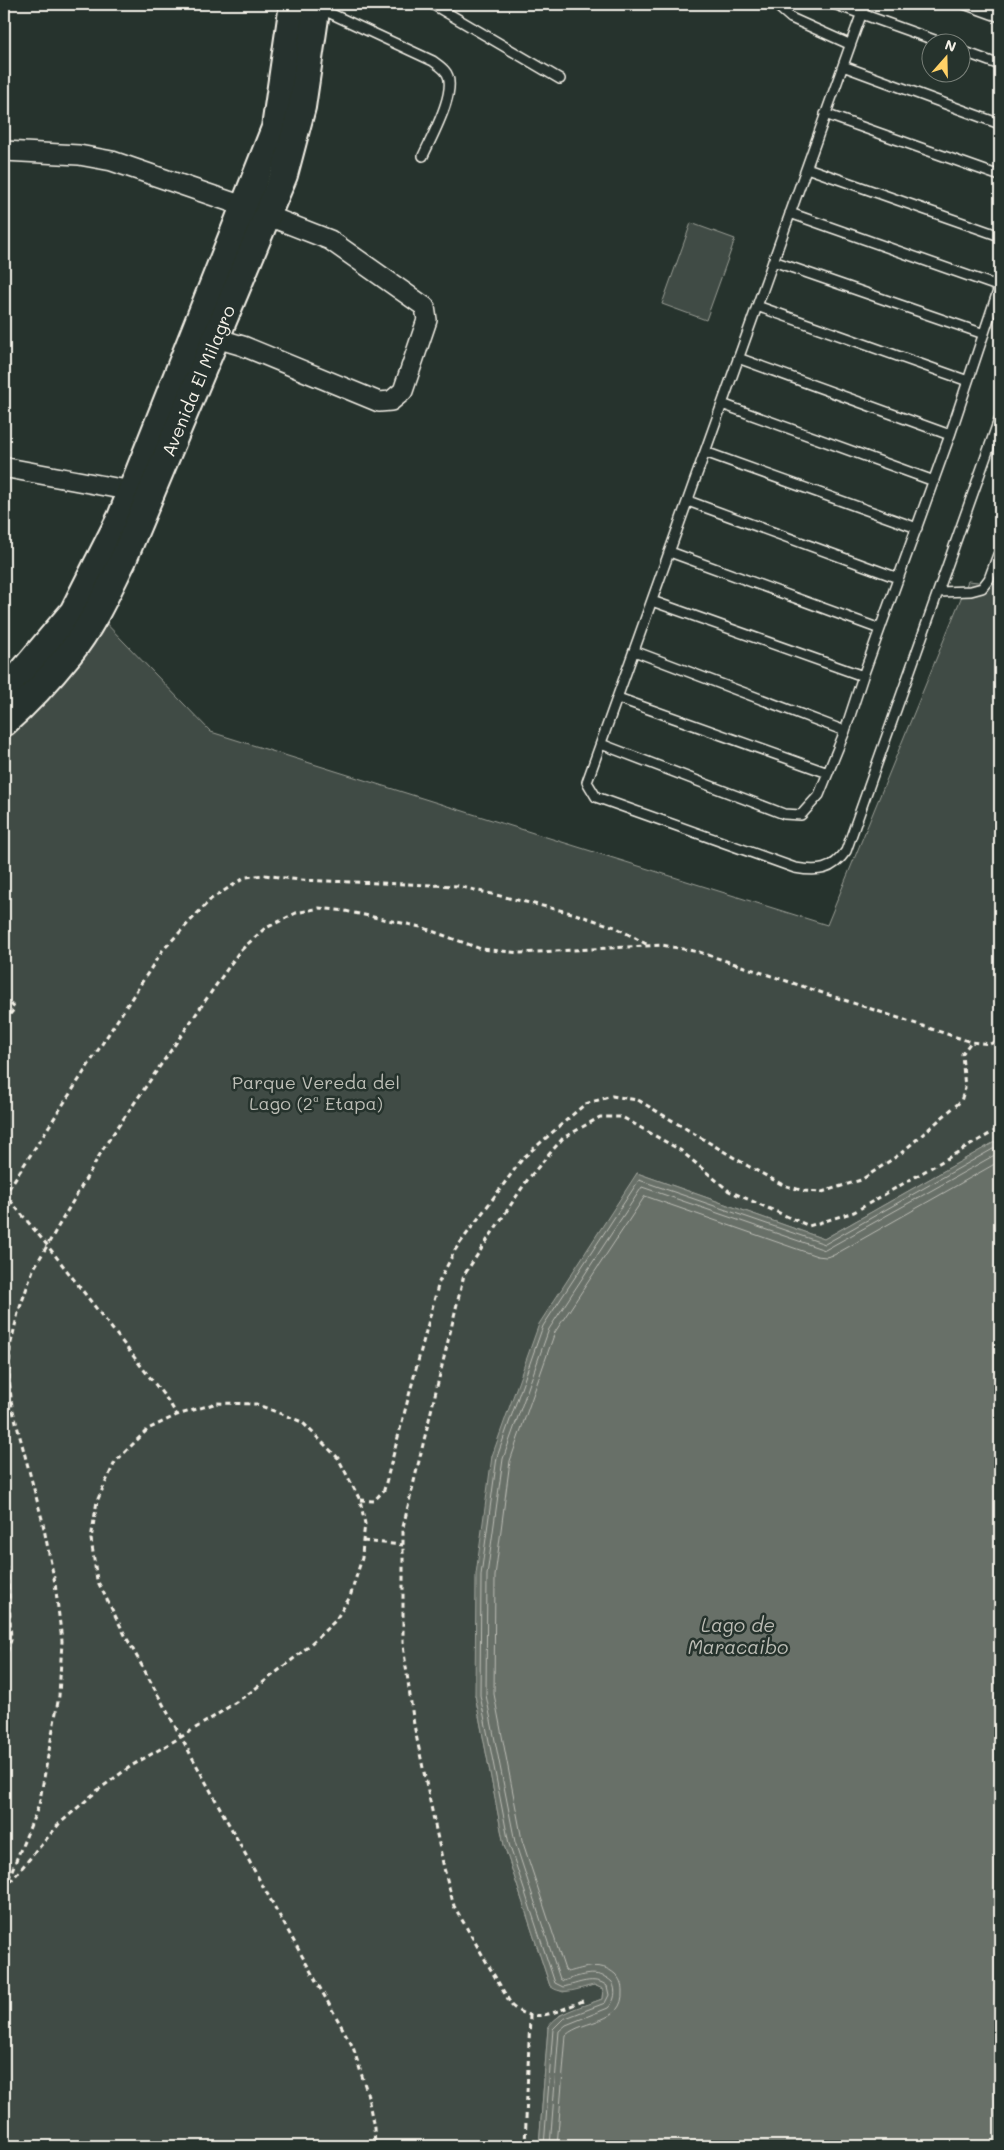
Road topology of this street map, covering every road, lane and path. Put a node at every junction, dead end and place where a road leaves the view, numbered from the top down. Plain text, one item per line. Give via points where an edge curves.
1 (432, 4) edge
2 (775, 4) edge
3 (834, 4) edge
4 (865, 4) edge
5 (964, 4) edge
6 (309, 5) edge
7 (862, 13) junction
8 (1000, 17) edge
9 (922, 35) edge
10 (849, 44) junction
11 (972, 55) edge
12 (1000, 65) edge
13 (843, 66) junction
14 (560, 79) dead end
15 (825, 114) junction
16 (1000, 124) edge
17 (4, 151) edge
18 (423, 156) dead end
19 (807, 168) junction
20 (1000, 176) edge
21 (243, 206) junction
22 (790, 213) junction
23 (268, 216) junction
24 (1000, 236) edge
25 (773, 261) junction
26 (1000, 286) edge
27 (757, 306) junction
28 (984, 334) junction
29 (216, 338) junction
30 (738, 358) junction
31 (968, 381) junction
32 (722, 404) junction
33 (1000, 417) edge
34 (950, 435) junction
35 (705, 452) junction
36 (4, 470) edge
37 (934, 482) junction
38 (132, 491) junction
39 (688, 501) junction
40 (916, 528) junction
41 (1000, 550) edge
42 (670, 552) junction
43 (898, 578) junction
44 (938, 592) junction
45 (652, 601) junction
46 (880, 629) junction
47 (634, 651) junction
48 (863, 676) junction
49 (4, 691) edge
50 (618, 698) junction
51 (4, 723) edge
52 (845, 730) junction
53 (601, 744) junction
54 (828, 773) junction
55 (648, 945) junction
56 (4, 998) edge
57 (4, 1022) edge
58 (1000, 1040) edge
59 (971, 1042) junction
60 (1000, 1128) edge
61 (4, 1194) edge
62 (47, 1245) junction
63 (177, 1415) junction
64 (360, 1500) junction
65 (364, 1541) junction
66 (403, 1545) junction
67 (4, 1558) edge
68 (4, 1662) edge
69 (181, 1737) junction
70 (4, 1888) edge
71 (583, 2001) dead end
72 (530, 2016) junction
73 (375, 2146) edge
74 (525, 2146) edge

1 - 14 lane
2 - 10 lane via 791,18
3 - 7 lane
4 - 7 lane
5 - 8 lane
6 - 18 lane via 433,61 446,72 449,97
6 - 21 main road, Avenida El Milagro via 275,128
6 - 23 main road, Avenida El Milagro via 302,107 284,175
7 - 9 lane
7 - 10 lane
10 - 13 lane
11 - 12 lane
13 - 15 lane
13 - 16 lane
15 - 19 lane
15 - 20 lane
17 - 21 street via 79,155 112,161
19 - 22 lane
19 - 24 lane
21 - 23 street
21 - 38 main road, Avenida El Milagro
22 - 25 lane
22 - 26 lane
23 - 29 main road, Avenida El Milagro
23 - 29 street via 330,240 425,307 427,320 403,391 391,401 379,402
25 - 27 lane
25 - 28 lane
26 - 28 lane
27 - 30 lane
27 - 31 lane
28 - 31 lane
29 - 51 main road, Avenida El Milagro via 123,560 96,613 70,653
30 - 32 lane
30 - 34 lane
31 - 34 lane
32 - 35 lane
32 - 37 lane
33 - 44 lane
34 - 37 lane
35 - 39 lane
35 - 40 lane
36 - 38 street via 8,468
37 - 40 lane
38 - 49 main road, Avenida El Milagro via 72,612
39 - 42 lane
39 - 43 lane
40 - 43 lane
41 - 44 lane via 982,588
42 - 45 lane
42 - 46 lane
43 - 46 lane
44 - 53 lane via 846,850 839,862 826,868 814,871 795,868 596,797 588,782
45 - 47 lane
45 - 48 lane
46 - 48 lane
47 - 50 lane
47 - 52 lane
48 - 52 lane
50 - 53 lane
50 - 54 lane
52 - 54 lane
53 - 54 lane via 784,814 801,815 820,795
55 - 59 path via 662,944 698,952
55 - 61 path via 615,927 572,913 458,886 299,880 264,875 246,877 211,899 162,951
55 - 62 path via 521,953 481,949 421,927 345,911 319,908 296,913 264,929 239,952 106,1144
56 - 57 path via 15,1008
58 - 59 path via 990,1044
59 - 64 path via 962,1054 965,1088 961,1100 900,1154 861,1180 822,1192 783,1185 638,1100 612,1096 585,1104 523,1158 455,1250 439,1282 384,1490 374,1501
60 - 66 path via 854,1212 809,1226 729,1191 680,1150 622,1117 600,1117 563,1138 528,1179 464,1274 403,1527
61 - 62 path
62 - 63 path
62 - 70 path via 33,1270 18,1313 10,1347 9,1378 12,1407 42,1518 55,1583 62,1641 59,1696 39,1805
63 - 64 path via 217,1403 256,1404 302,1422 338,1458
63 - 69 path via 148,1429 115,1462 97,1501 92,1539 97,1580
64 - 65 path via 365,1524
65 - 66 path
65 - 69 path via 350,1597 335,1620 302,1652 251,1692
66 - 72 path via 403,1645 414,1725 454,1906 507,1998 517,2011
67 - 68 path via 11,1640
69 - 70 path via 98,1790 59,1824
69 - 73 path via 353,2047 367,2092
71 - 72 path via 548,2014
72 - 74 path

